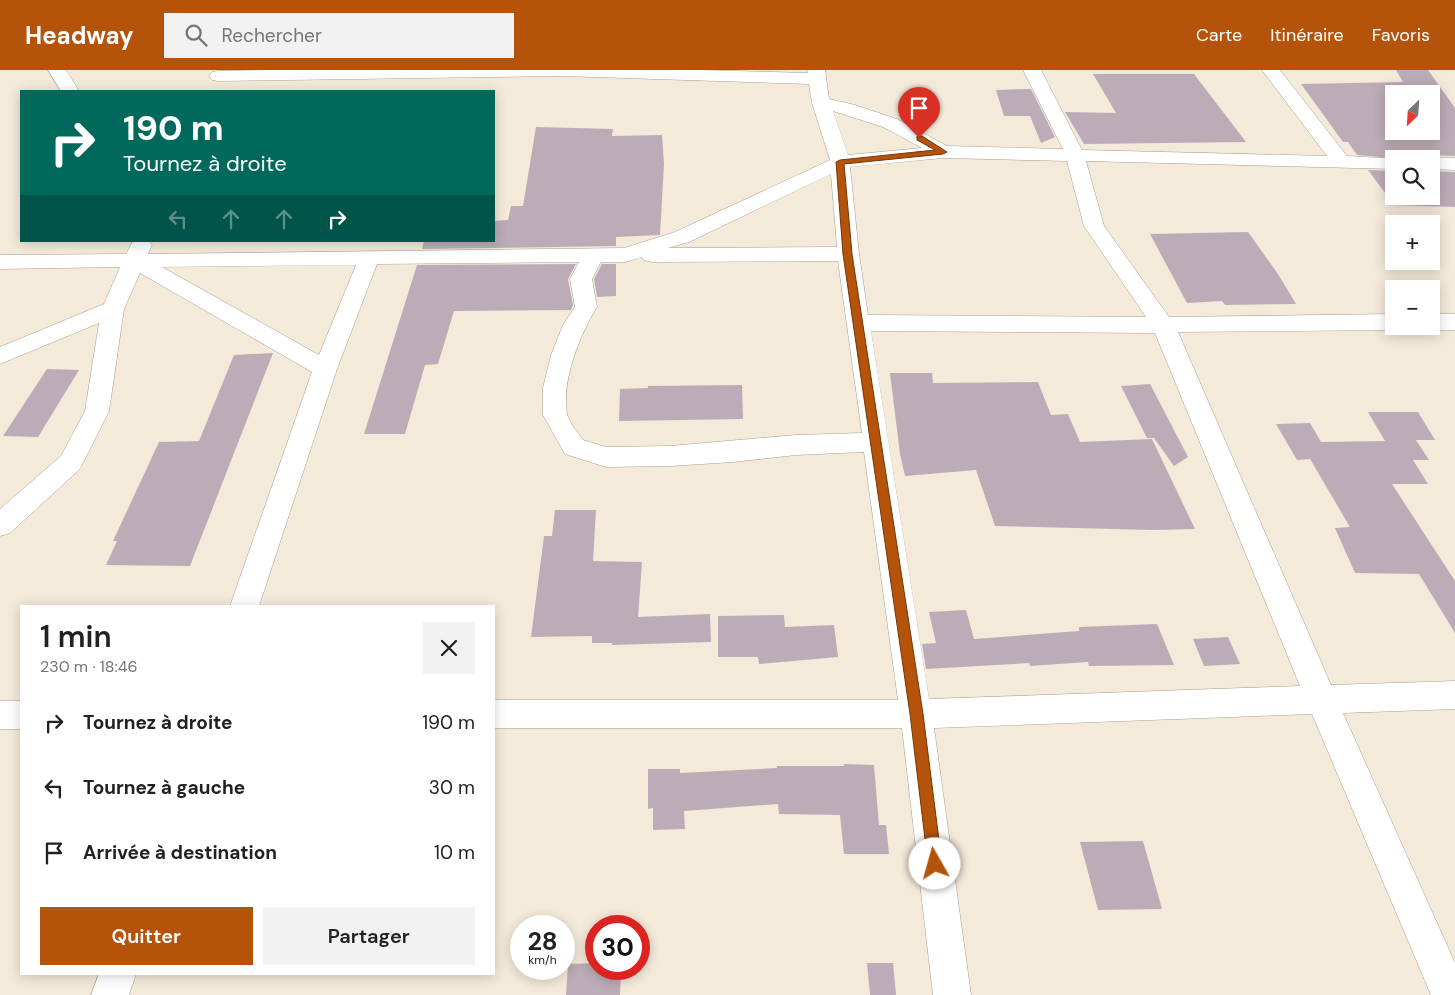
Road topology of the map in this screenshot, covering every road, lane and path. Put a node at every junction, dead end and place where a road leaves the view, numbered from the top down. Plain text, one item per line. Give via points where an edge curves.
1 (57, 70) edge
2 (1032, 70) edge
3 (1270, 70) edge
4 (562, 71) edge
5 (218, 79) edge
6 (818, 84) edge
7 (69, 90) edge
8 (943, 152) junction
9 (1075, 155) junction
10 (840, 162) junction
11 (1342, 162) junction
12 (1385, 163) edge
13 (1440, 163) edge
14 (1455, 164) edge
15 (134, 248) edge
16 (848, 254) junction
17 (626, 255) junction
18 (593, 256) junction
19 (369, 258) junction
20 (0, 262) edge
21 (113, 309) junction
22 (1385, 322) edge
23 (1440, 322) edge
24 (1455, 322) edge
25 (859, 324) junction
26 (1163, 325) junction
27 (0, 356) edge
28 (325, 369) junction
29 (876, 442) junction
30 (0, 525) edge
31 (245, 605) edge
32 (1455, 695) edge
33 (1321, 699) junction
34 (495, 714) edge
35 (916, 714) junction
36 (0, 715) edge
37 (20, 715) edge
38 (117, 975) edge
39 (110, 995) edge
40 (952, 995) edge
41 (1450, 995) edge

1 - 7 street
2 - 9 street
3 - 11 street
4 - 5 street
4 - 6 street
6 - 8 street via 850,109 890,123
6 - 10 street
8 - 9 street
8 - 10 street
9 - 11 street
9 - 26 street via 1094,226
10 - 16 street
10 - 17 street via 682,237
11 - 12 street
13 - 14 street
15 - 19 street
15 - 20 street
15 - 21 street
15 - 28 street
16 - 17 street
16 - 25 street
17 - 18 street
18 - 19 street
18 - 29 street via 581,278 586,307 574,325 555,388 556,415 574,447 606,457 670,456 796,444
19 - 28 street
21 - 27 street
21 - 30 street via 97,411 70,463
22 - 26 street
23 - 24 street
25 - 26 street
25 - 29 street
26 - 33 street
28 - 31 street
29 - 35 street
32 - 33 street
33 - 35 street
33 - 41 street
34 - 35 street
35 - 40 street
36 - 37 street
38 - 39 street

